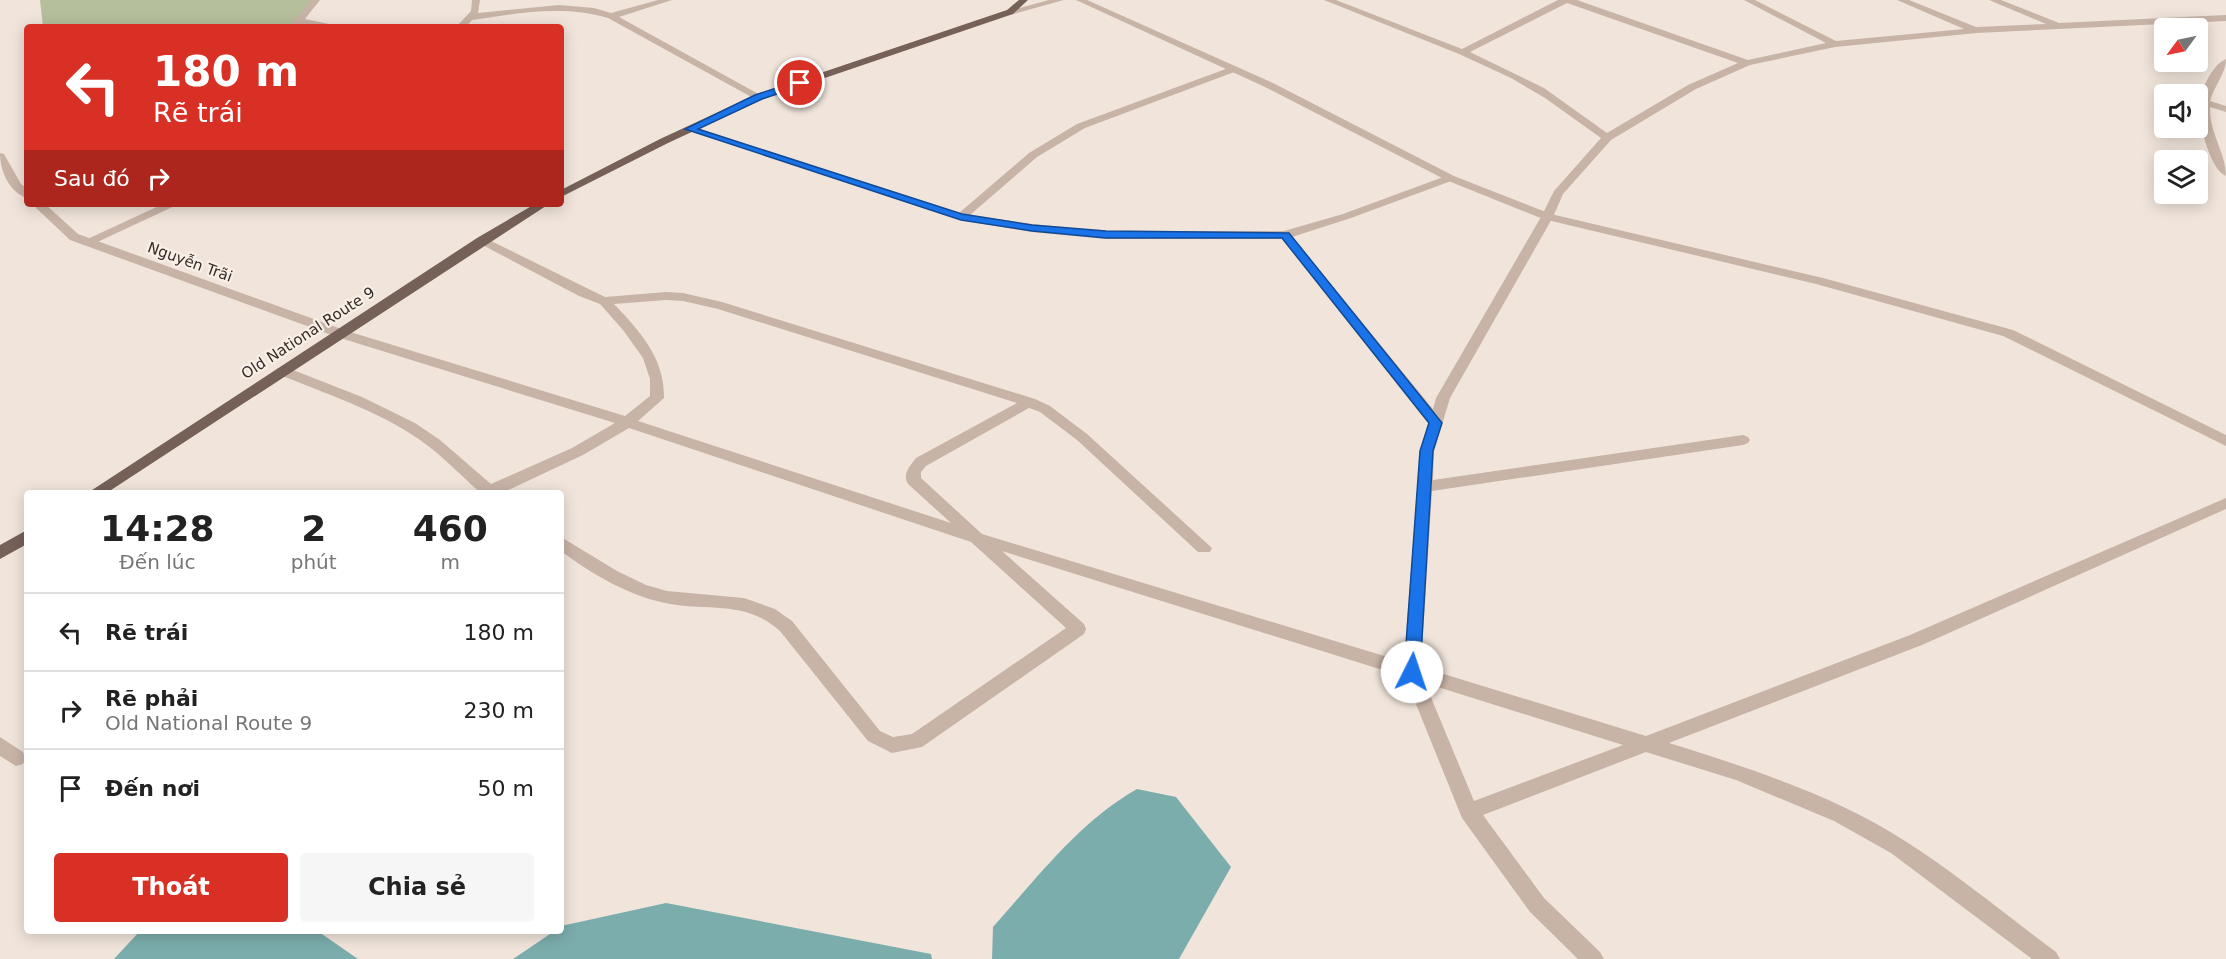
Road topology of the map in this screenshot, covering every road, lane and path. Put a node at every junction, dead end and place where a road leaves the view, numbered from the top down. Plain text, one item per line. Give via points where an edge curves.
1 (316, 0) edge
2 (476, 0) edge
3 (668, 0) edge
4 (1024, 0) edge
5 (1060, 0) edge
6 (1080, 0) edge
7 (1328, 0) edge
8 (1354, 0) edge
9 (1567, 0) edge
10 (1748, 0) edge
11 (1901, 0) edge
12 (1993, 0) edge
13 (593, 4) edge
14 (1341, 5) junction
15 (1010, 12) junction
16 (611, 16) junction
17 (471, 17) junction
18 (2226, 18) edge
19 (296, 24) edge
20 (464, 24) edge
21 (2060, 26) junction
22 (1977, 30) junction
23 (1835, 44) junction
24 (1462, 52) junction
25 (2226, 62) edge
26 (1747, 63) junction
27 (1234, 69) junction
28 (2208, 89) edge
29 (759, 97) junction
30 (2208, 104) edge
31 (2226, 109) edge
32 (690, 129) junction
33 (2208, 136) edge
34 (1607, 138) junction
35 (0, 156) edge
36 (2226, 173) edge
37 (1450, 178) junction
38 (564, 192) edge
39 (24, 193) edge
40 (41, 207) edge
41 (166, 207) edge
42 (538, 207) edge
43 (961, 217) junction
44 (1547, 217) junction
45 (1286, 235) junction
46 (481, 241) junction
47 (87, 242) junction
48 (604, 301) junction
49 (342, 334) junction
50 (283, 371) junction
51 (1029, 402) junction
52 (629, 423) junction
53 (1436, 423) junction
54 (1743, 440) dead end
55 (2226, 441) edge
56 (1424, 487) junction
57 (99, 490) edge
58 (489, 490) edge
59 (495, 490) edge
60 (2226, 503) edge
61 (24, 538) edge
62 (978, 538) junction
63 (564, 545) edge
64 (1204, 548) dead end
65 (0, 553) edge
66 (1412, 672) junction
67 (1646, 744) junction
68 (0, 745) edge
69 (16, 758) dead end
70 (1469, 812) junction
71 (1593, 959) edge
72 (2049, 959) edge

1 - 19 street
2 - 17 street
3 - 16 street
4 - 15 main road
5 - 15 street
6 - 27 street
7 - 14 street
8 - 14 street
9 - 24 street
9 - 26 street
10 - 23 street
11 - 22 street
12 - 21 street
13 - 16 street
13 - 17 street
14 - 24 street
15 - 29 main road
16 - 29 street
17 - 20 street
18 - 21 street
21 - 22 street
22 - 23 street
23 - 26 street
24 - 34 street via 1540,90
25 - 28 street
26 - 34 street via 1692,87
27 - 37 street
27 - 43 street via 1081,126 1033,155
29 - 32 main road
30 - 31 street
32 - 38 main road
32 - 43 street
33 - 36 street
34 - 44 street via 1558,193
35 - 39 street via 16,186
37 - 44 street
37 - 45 street
40 - 47 street, Nguyễn Trãi via 74,237
41 - 47 street
42 - 46 main road, Old National Route 9
43 - 45 street via 1106,234
44 - 53 street via 1443,399
44 - 55 street via 1819,281 2008,333
45 - 53 street
46 - 48 street
46 - 49 main road, Old National Route 9
47 - 49 street, Nguyễn Trãi
48 - 51 street via 683,297
48 - 52 street via 646,354 657,378 657,398
49 - 50 main road, Old National Route 9
49 - 52 street, Nguyễn Trãi
50 - 57 main road, Old National Route 9
50 - 58 street via 408,426
51 - 62 street via 921,462 914,471 914,480
51 - 64 street via 1082,436
52 - 59 street via 604,439
52 - 62 street, Nguyễn Trãi
53 - 56 street via 1427,451
54 - 56 street
56 - 66 street
60 - 67 street via 1916,640
61 - 65 main road
62 - 63 street via 1078,629 916,741 902,745 884,743 874,736 786,626 768,612 747,605 666,597 600,569
62 - 66 street, Nguyễn Trãi
66 - 67 street, Nguyễn Trãi
66 - 70 street
67 - 70 street
67 - 72 street, Nguyễn Trãi via 1740,773 1841,815 1898,847
68 - 69 street
70 - 71 street via 1537,905

